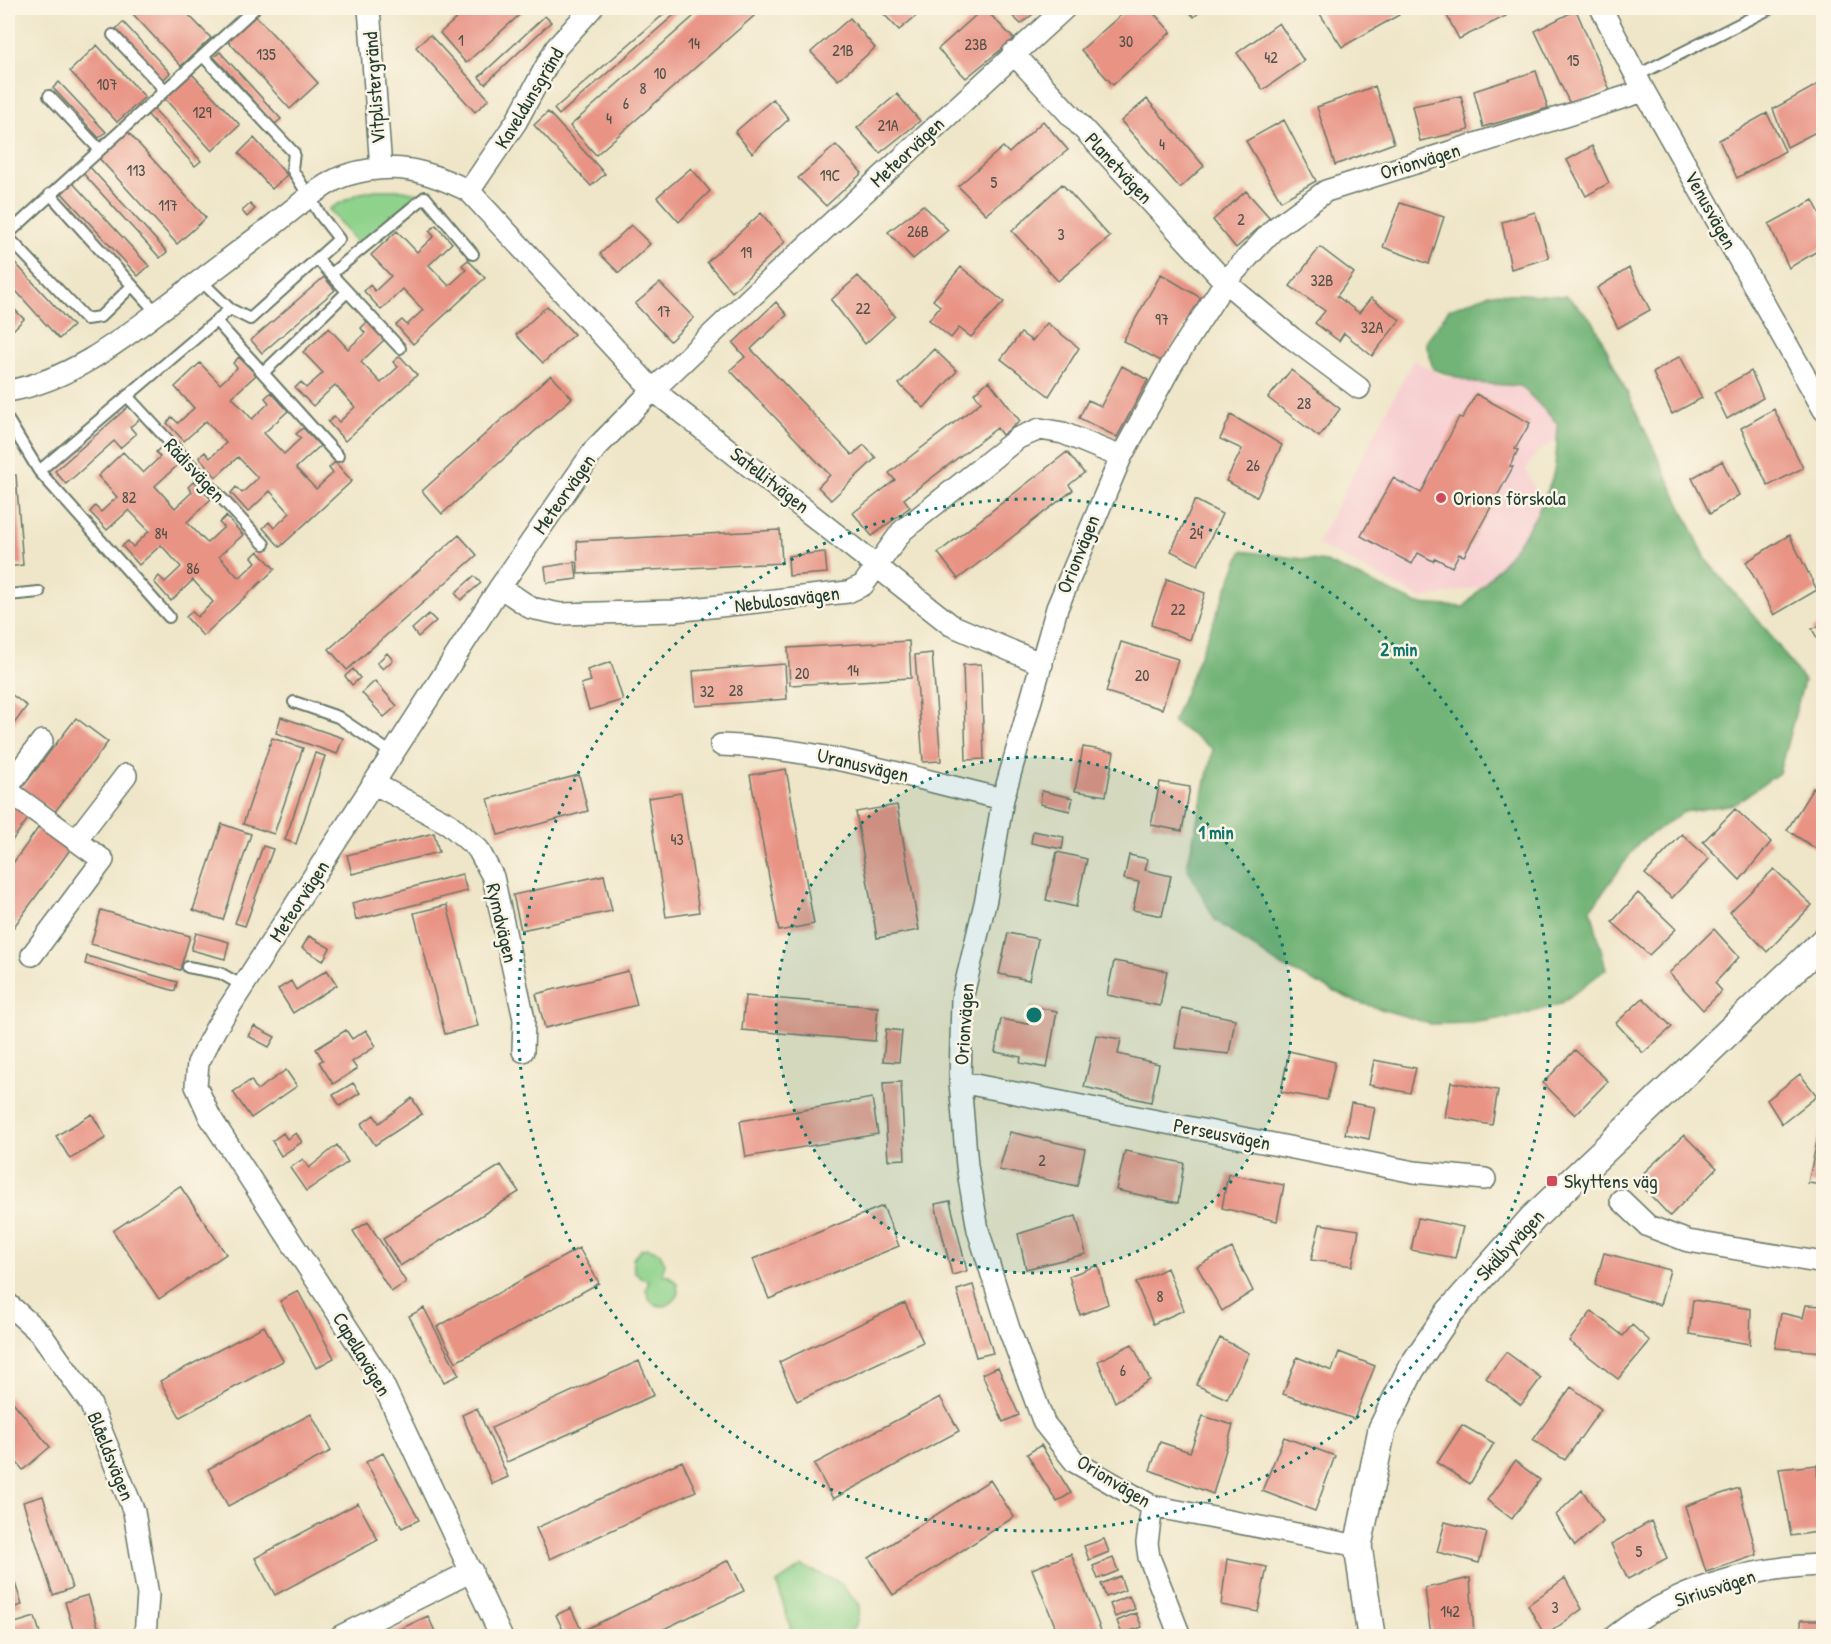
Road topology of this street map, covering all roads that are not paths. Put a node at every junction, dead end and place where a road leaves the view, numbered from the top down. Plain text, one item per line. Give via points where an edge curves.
1 (369, 8) edge
2 (592, 8) edge
3 (1065, 8) edge
4 (1601, 8) edge
5 (1771, 8) edge
6 (254, 9) dead end
7 (113, 35) dead end
8 (1013, 53) junction
9 (203, 56) junction
10 (1640, 84) junction
11 (165, 90) junction
12 (49, 96) dead end
13 (99, 149) junction
14 (381, 168) junction
15 (469, 191) junction
16 (50, 194) junction
17 (309, 197) junction
18 (8, 236) edge
19 (473, 254) dead end
20 (316, 259) junction
21 (331, 274) junction
22 (200, 280) junction
23 (1225, 282) junction
24 (132, 286) junction
25 (347, 292) junction
26 (230, 309) junction
27 (157, 313) junction
28 (216, 321) junction
29 (400, 348) dead end
30 (263, 373) junction
31 (1359, 388) dead end
32 (653, 390) junction
33 (8, 391) edge
34 (127, 396) junction
35 (1824, 410) edge
36 (8, 420) edge
37 (338, 456) dead end
38 (1121, 457) junction
39 (39, 471) junction
40 (264, 544) dead end
41 (878, 566) junction
42 (500, 587) junction
43 (39, 592) dead end
44 (8, 595) edge
45 (169, 617) dead end
46 (1042, 664) junction
47 (294, 702) dead end
48 (42, 741) dead end
49 (721, 745) dead end
50 (393, 754) junction
51 (126, 775) dead end
52 (373, 783) junction
53 (8, 789) edge
54 (1004, 799) junction
55 (76, 840) junction
56 (1824, 941) edge
57 (32, 955) dead end
58 (188, 967) dead end
59 (243, 986) junction
60 (523, 1051) dead end
61 (960, 1082) junction
62 (196, 1086) joint
63 (1485, 1179) dead end
64 (1621, 1200) dead end
65 (1824, 1263) edge
66 (9, 1309) edge
67 (1152, 1506) junction
68 (1358, 1546) junction
69 (1824, 1565) edge
70 (472, 1571) junction
71 (145, 1636) edge
72 (341, 1636) edge
73 (501, 1636) edge
74 (1180, 1636) edge
75 (1371, 1636) edge
76 (1616, 1636) edge

1 - 14 street, Vitplistergränd
2 - 15 street, Kaveldunsgränd via 556,48 516,122
3 - 8 street, Meteorvägen
4 - 10 street, Venusvägen
5 - 10 lane
6 - 9 lane
7 - 11 lane
8 - 23 street, Planetvägen
8 - 32 street, Meteorvägen
9 - 11 lane
9 - 17 lane via 294,153 292,169
10 - 23 street, Orionvägen via 1326,191 1274,229
10 - 35 street, Venusvägen
11 - 13 lane
12 - 13 lane
13 - 16 lane
14 - 15 street via 413,168
14 - 17 street via 345,175
15 - 32 street, Satellitvägen
16 - 18 lane
16 - 24 lane
17 - 20 lane via 339,239
17 - 22 street
18 - 24 lane via 86,319 100,317
19 - 21 lane via 425,197
20 - 21 lane
20 - 26 lane via 250,319
21 - 25 lane
22 - 26 lane
22 - 27 street
23 - 31 street
23 - 38 street, Orionvägen via 1172,364
24 - 27 lane
25 - 29 lane
25 - 30 lane
26 - 28 lane
27 - 33 street via 112,347 65,374
28 - 30 lane
28 - 34 lane
30 - 37 lane
32 - 41 street, Satellitvägen
32 - 42 street, Meteorvägen via 595,449
34 - 39 lane
34 - 40 lane, Rädisvägen
36 - 39 lane
38 - 41 street, Nebulosavägen via 1063,433 1040,429 1018,438 902,531
38 - 46 street, Orionvägen via 1057,608
39 - 45 lane
41 - 42 street, Nebulosavägen via 863,585 848,592 674,611 560,614 531,608
41 - 46 street, Satellitvägen via 951,625
42 - 50 street, Meteorvägen
43 - 44 lane
46 - 54 street, Orionvägen
47 - 50 lane via 338,717
48 - 53 street
49 - 54 street, Uranusvägen via 818,754
50 - 52 street, Meteorvägen
51 - 55 street
52 - 59 street, Meteorvägen
52 - 60 street, Rymdvägen via 449,824 478,849 493,877 524,1018
53 - 55 street
54 - 61 street, Orionvägen via 962,999
55 - 57 street via 103,860
56 - 68 street, Skälbyvägen via 1533,1218 1449,1313 1411,1369 1383,1429
58 - 59 lane via 220,973
59 - 62 street, Meteorvägen via 198,1063
61 - 63 street, Perseusvägen via 1414,1172
61 - 67 street, Orionvägen via 967,1166 978,1230 1044,1423 1075,1462
62 - 70 street, Capellavägen via 216,1127 380,1378
64 - 65 street via 1648,1226 1688,1241
66 - 71 street, Blåeldsvägen via 41,1334 90,1403 135,1512 148,1595
67 - 68 street, Orionvägen
67 - 74 street via 1149,1557
68 - 75 street, Skälbyvägen
69 - 76 street, Siriusvägen via 1792,1566 1678,1597
70 - 72 street
70 - 73 street, Capellavägen

